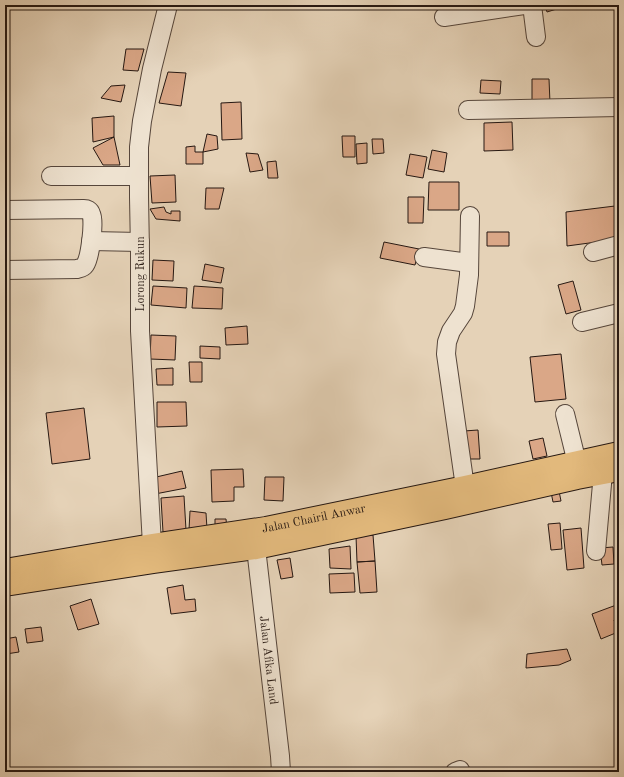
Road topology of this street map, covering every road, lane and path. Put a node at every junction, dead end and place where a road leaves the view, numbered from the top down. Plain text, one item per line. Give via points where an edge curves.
1 (168, 5) edge
2 (524, 5) edge
3 (532, 5) edge
4 (444, 17) dead end
5 (536, 37) dead end
6 (619, 107) edge
7 (468, 110) dead end
8 (51, 176) dead end
9 (139, 176) junction
10 (5, 210) edge
11 (470, 216) dead end
12 (91, 241) junction
13 (140, 242) junction
14 (619, 245) edge
15 (593, 252) dead end
16 (424, 257) dead end
17 (469, 263) junction
18 (5, 270) edge
19 (619, 313) edge
20 (582, 322) dead end
21 (565, 414) dead end
22 (619, 453) edge
23 (578, 463) junction
24 (611, 472) edge
25 (465, 487) junction
26 (152, 545) junction
27 (256, 548) junction
28 (596, 551) dead end
29 (103, 562) junction
30 (5, 570) edge
31 (5, 585) edge
32 (281, 772) edge
33 (455, 772) edge
34 (461, 772) edge

1 - 9 street, Lorong Rukun via 142,121
2 - 4 street
3 - 5 street
6 - 7 street
8 - 9 street
9 - 13 street, Lorong Rukun
10 - 12 street via 87,209 91,212 92,218
11 - 17 street
12 - 13 street
12 - 18 street via 89,257 83,268
13 - 26 street, Lorong Rukun via 140,331
14 - 15 street
16 - 17 street
17 - 25 street via 465,306 461,317 451,330 446,354
19 - 20 street
21 - 23 street
22 - 23 main road, Jalan Chairil Anwar
23 - 25 main road, Jalan Chairil Anwar
24 - 27 main road, Jalan Chairil Anwar
24 - 28 street
25 - 26 main road, Jalan Chairil Anwar via 266,528
26 - 29 main road, Jalan Chairil Anwar
27 - 29 main road, Jalan Chairil Anwar via 154,562
27 - 32 street, Jalan Afika Land
29 - 30 main road, Jalan Chairil Anwar
29 - 31 main road, Jalan Chairil Anwar
33 - 34 street

